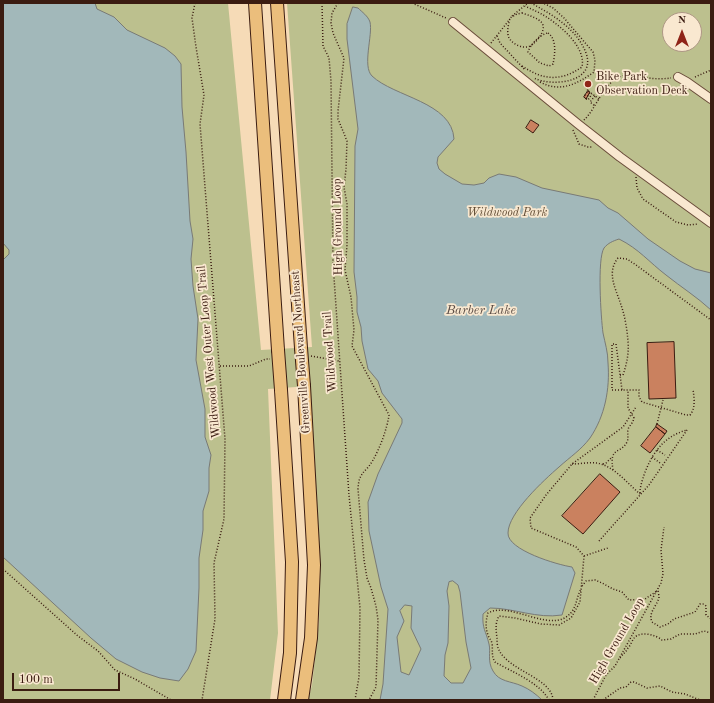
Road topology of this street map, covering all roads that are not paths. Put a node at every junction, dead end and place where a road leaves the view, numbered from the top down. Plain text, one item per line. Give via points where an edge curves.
1 (254, 3) edge
2 (277, 3) edge
3 (453, 22) dead end
4 (678, 77) road end
5 (711, 99) edge
6 (711, 223) edge
7 (284, 700) edge
8 (302, 700) edge

1 - 7 highway, Greenville Boulevard Northeast, bridge via 292,562 290,653
2 - 8 highway, Greenville Boulevard Northeast, bridge via 314,565 311,638
3 - 6 lane via 578,124
4 - 5 lane

